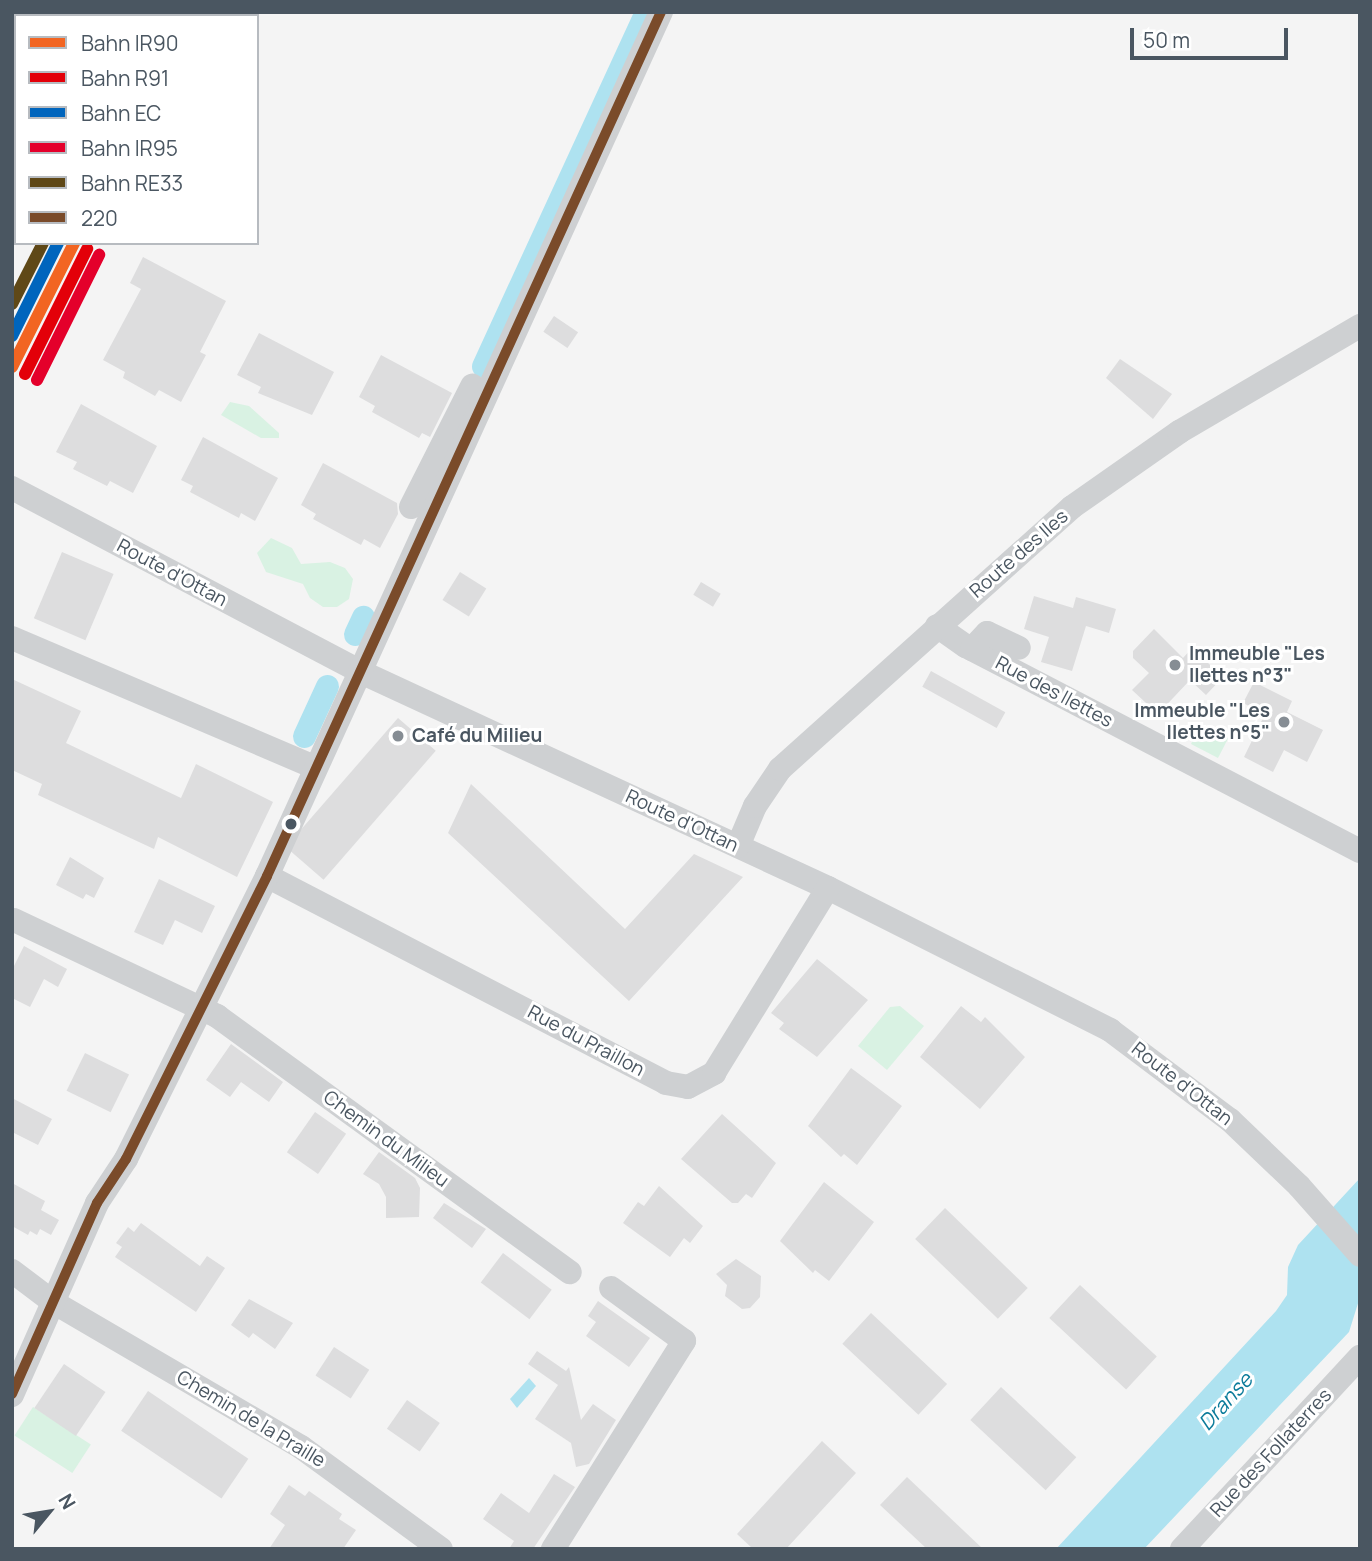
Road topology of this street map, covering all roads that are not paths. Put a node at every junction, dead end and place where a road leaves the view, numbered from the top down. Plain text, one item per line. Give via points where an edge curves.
1 (661, 12) edge
2 (1360, 326) edge
3 (472, 386) dead end
4 (12, 488) edge
5 (411, 507) dead end
6 (937, 626) junction
7 (12, 638) edge
8 (1019, 648) dead end
9 (972, 649) junction
10 (361, 672) junction
11 (314, 766) junction
12 (738, 846) junction
13 (1360, 851) edge
14 (267, 876) junction
15 (828, 888) junction
16 (13, 920) edge
17 (200, 1008) junction
18 (1360, 1255) edge
19 (12, 1271) edge
20 (570, 1272) dead end
21 (611, 1288) dead end
22 (53, 1302) junction
23 (1360, 1357) edge
24 (12, 1395) edge
25 (440, 1549) edge
26 (553, 1549) edge
27 (1182, 1549) edge

1 - 10 street
2 - 6 street, Route des Iles via 1107,481
3 - 5 street
4 - 10 street, Route d'Ottan
6 - 9 street, Rue des Ilettes
6 - 12 street, Route des Iles via 780,769 755,806
7 - 11 street
8 - 9 street via 987,633
9 - 13 street, Rue des Ilettes
10 - 11 street
10 - 12 street, Route d'Ottan
11 - 14 street
12 - 15 street, Route d'Ottan
14 - 15 street, Rue du Praillon via 678,1087 698,1085 713,1073
14 - 17 street
15 - 18 street, Route d'Ottan via 1110,1030 1186,1084 1299,1186
16 - 17 street, Chemin du Milieu
17 - 20 street, Chemin du Milieu via 218,1016
17 - 22 street via 126,1159 97,1203
19 - 22 street, Chemin de la Praille
21 - 26 street via 684,1342
22 - 24 street
22 - 25 street, Chemin de la Praille via 301,1447
23 - 27 street, Rue des Follaterres

